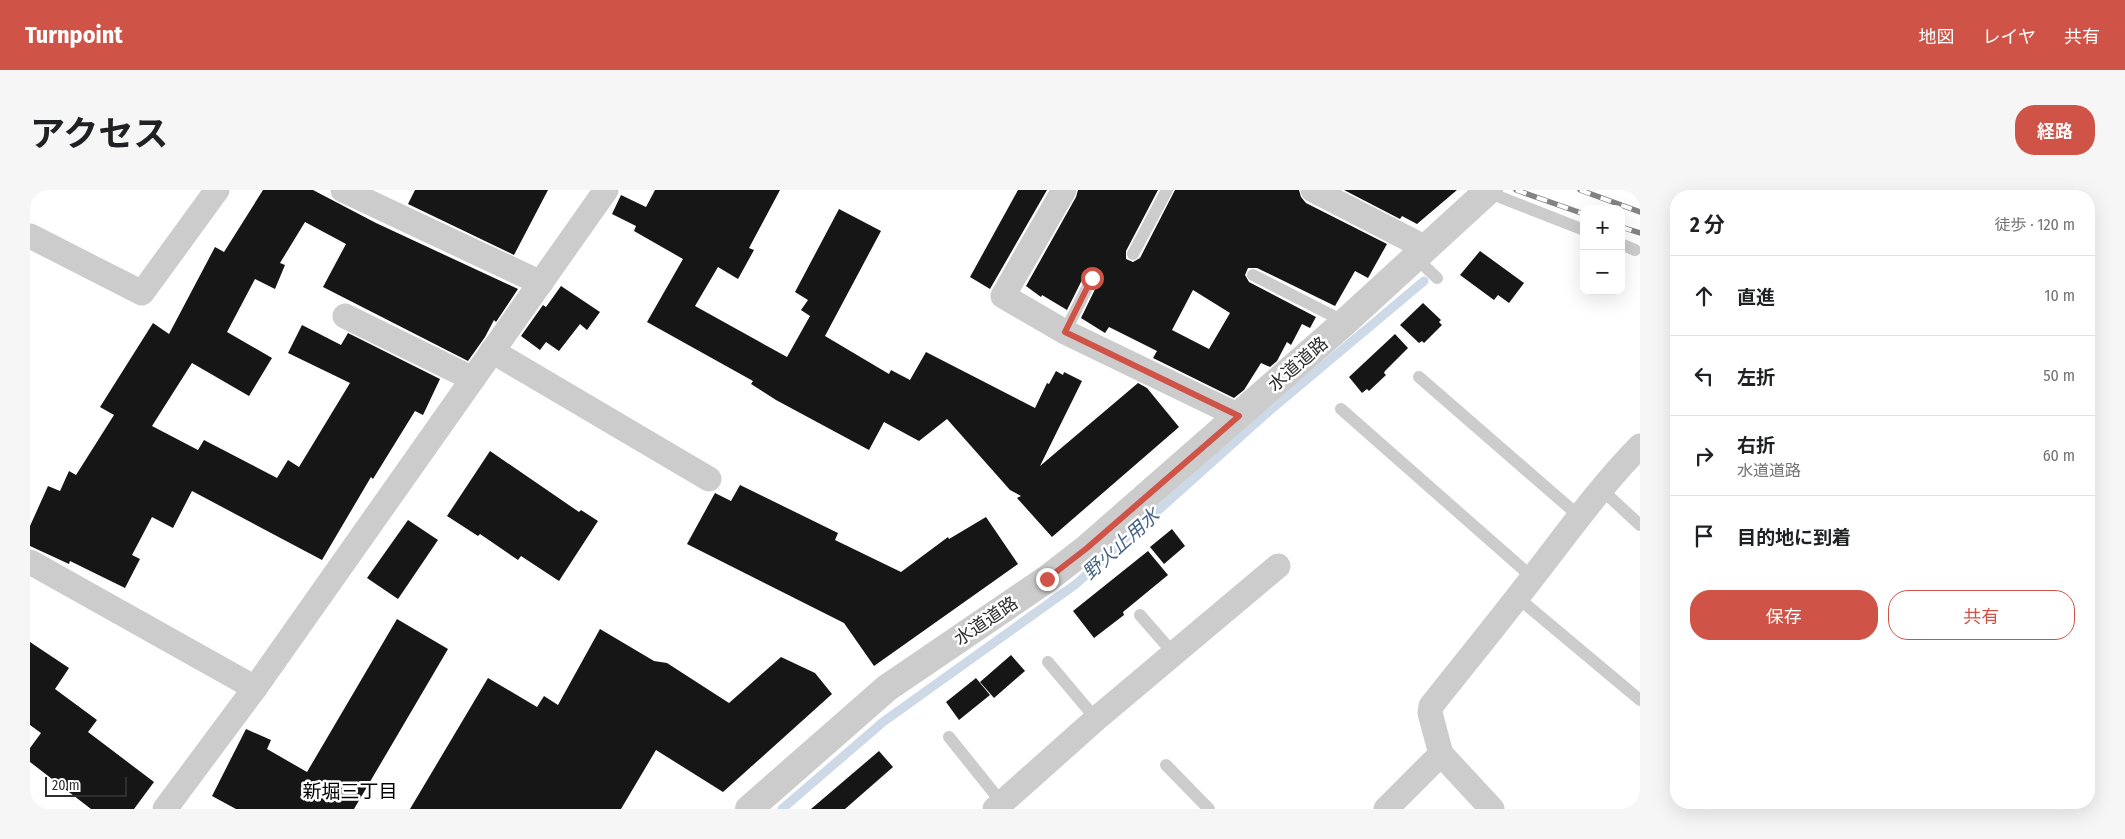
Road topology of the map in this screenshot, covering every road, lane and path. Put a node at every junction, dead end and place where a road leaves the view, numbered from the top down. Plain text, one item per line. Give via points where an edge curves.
1 (217, 190) edge
2 (342, 190) edge
3 (606, 190) edge
4 (1064, 190) edge
5 (1167, 190) edge
6 (1313, 190) edge
7 (1488, 191) edge
8 (1580, 228) edge
9 (30, 236) edge
10 (1625, 246) edge
11 (1635, 250) dead end
12 (1421, 253) junction
13 (1133, 254) dead end
14 (1253, 275) dead end
15 (1092, 278) dead end
16 (1437, 278) dead end
17 (541, 283) junction
18 (344, 316) dead end
19 (1345, 322) junction
20 (1065, 332) junction
21 (492, 351) junction
22 (1419, 378) dead end
23 (473, 379) junction
24 (1341, 409) dead end
25 (1239, 416) junction
26 (1640, 446) edge
27 (709, 480) dead end
28 (1601, 489) junction
29 (1579, 516) junction
30 (1640, 525) edge
31 (30, 562) edge
32 (1278, 566) dead end
33 (1533, 578) junction
34 (1516, 597) junction
35 (1140, 615) dead end
36 (1174, 654) junction
37 (1048, 662) dead end
38 (255, 688) junction
39 (1640, 700) edge
40 (1096, 719) junction
41 (949, 737) dead end
42 (1441, 754) junction
43 (1166, 765) dead end
44 (998, 806) edge
45 (165, 809) edge
46 (749, 809) edge
47 (1209, 809) edge
48 (1386, 809) edge
49 (1492, 809) edge

1 - 9 street via 142,293
2 - 17 street
3 - 17 street
4 - 20 street via 1003,296
5 - 13 lane
6 - 12 street
7 - 8 lane
7 - 12 street, 水道道路
10 - 11 lane
12 - 16 lane
12 - 19 street, 水道道路
14 - 19 lane
15 - 20 lane
17 - 21 street
18 - 23 street
19 - 25 street, 水道道路
20 - 25 street
21 - 23 street
21 - 27 street
22 - 29 lane
23 - 38 street
24 - 33 lane
25 - 46 street, 水道道路 via 1047,579 887,688
26 - 28 street
28 - 29 street
28 - 30 lane
29 - 33 street
31 - 38 street
32 - 36 street
33 - 34 street
34 - 39 lane
34 - 42 street via 1431,706 1430,714
35 - 36 lane
36 - 40 street
37 - 40 lane
38 - 45 street
40 - 44 street
41 - 44 lane
42 - 48 street
42 - 49 street
43 - 47 lane

